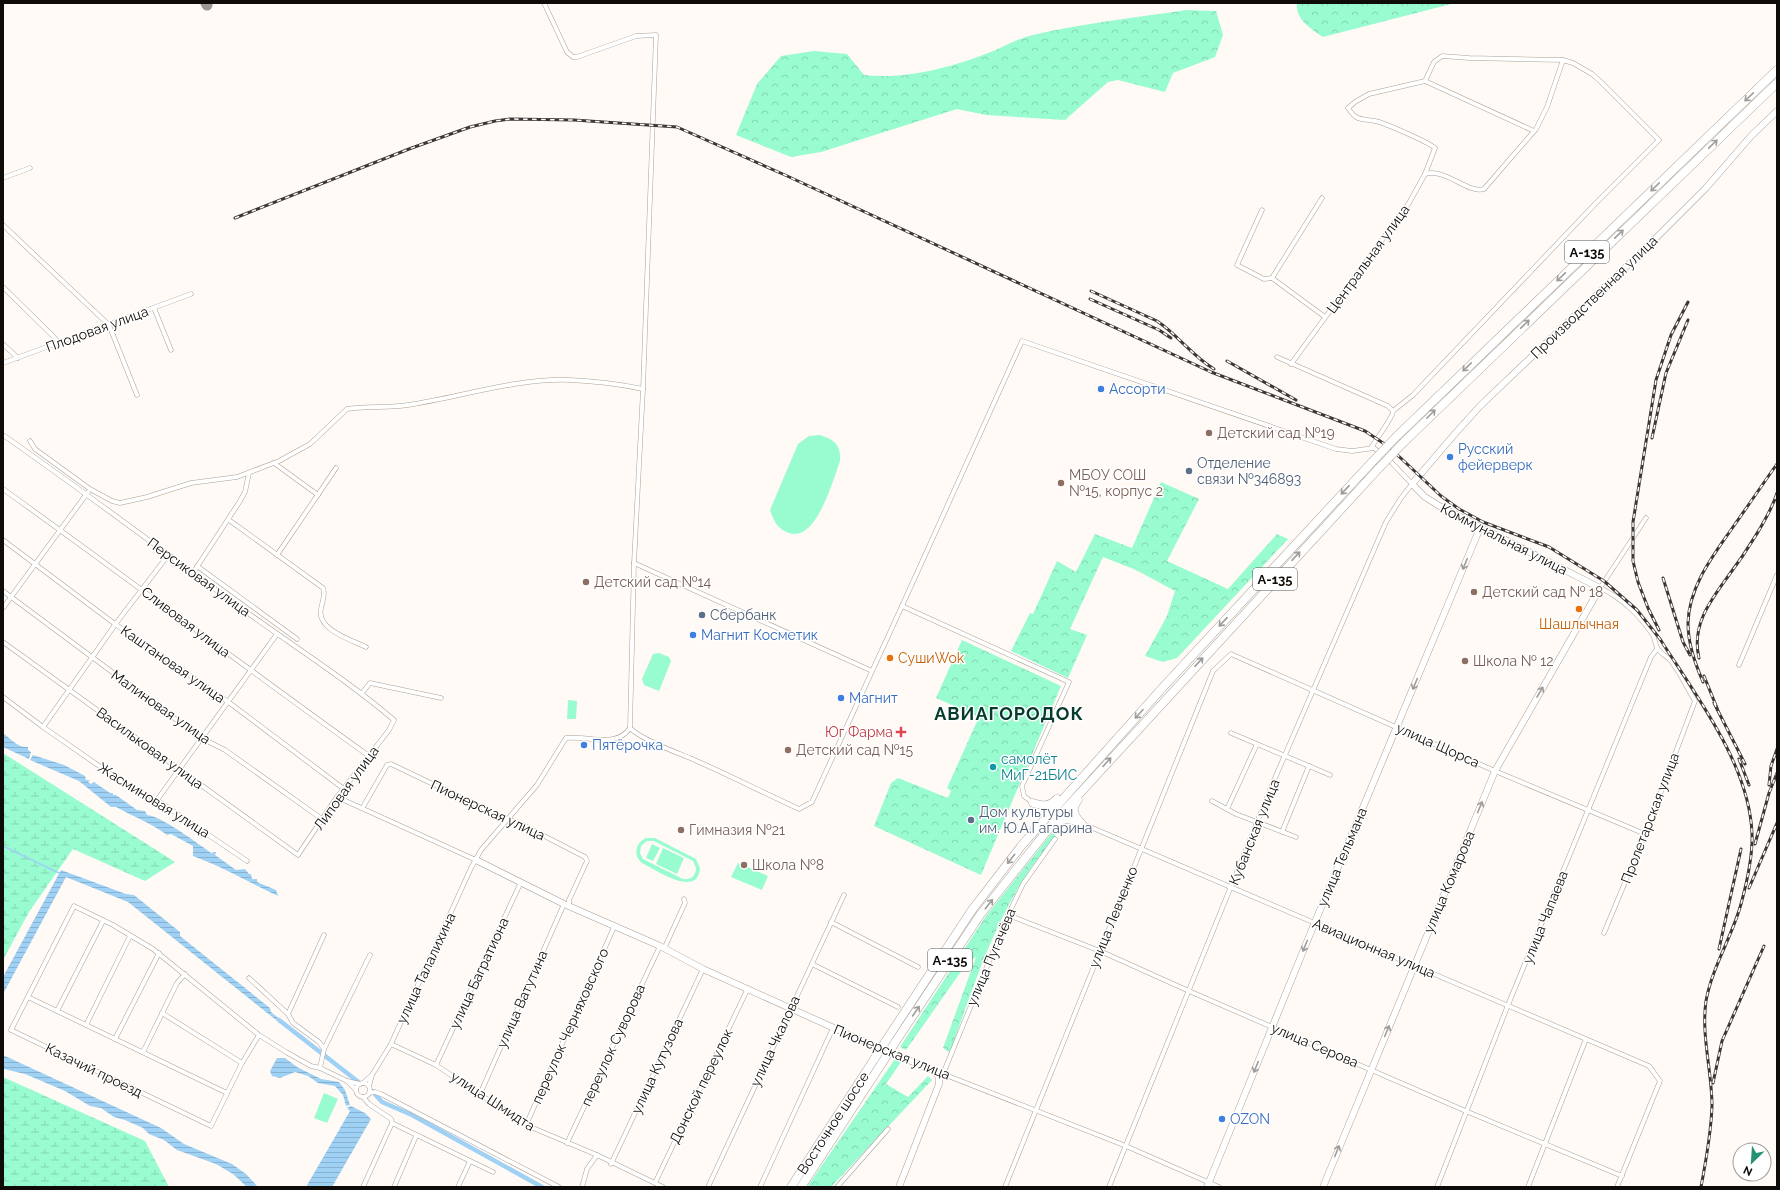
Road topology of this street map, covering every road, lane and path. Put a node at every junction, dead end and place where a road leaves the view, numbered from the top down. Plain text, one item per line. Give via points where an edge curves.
1 (544, 3) edge
2 (1563, 60) junction
3 (1777, 70) edge
4 (1424, 81) junction
5 (1777, 82) edge
6 (1777, 110) edge
7 (1534, 131) junction
8 (30, 168) dead end
9 (1426, 174) junction
10 (3, 178) edge
11 (1322, 198) dead end
12 (1262, 210) dead end
13 (3, 225) edge
14 (1272, 278) junction
15 (3, 287) edge
16 (191, 294) dead end
17 (154, 308) junction
18 (1325, 317) junction
19 (108, 326) junction
20 (60, 343) junction
21 (3, 344) edge
22 (171, 350) dead end
23 (1277, 357) dead end
24 (18, 358) junction
25 (3, 364) edge
26 (1291, 364) junction
27 (643, 389) junction
28 (137, 395) dead end
29 (1393, 411) junction
30 (3, 435) edge
31 (30, 441) dead end
32 (1371, 448) junction
33 (274, 463) junction
34 (336, 468) dead end
35 (249, 472) junction
36 (1412, 484) junction
37 (3, 489) edge
38 (90, 489) junction
39 (86, 493) junction
40 (318, 495) junction
41 (1646, 518) dead end
42 (229, 520) junction
43 (1480, 528) junction
44 (60, 530) junction
45 (3, 540) edge
46 (169, 554) junction
47 (277, 555) junction
48 (35, 563) junction
49 (634, 563) junction
50 (197, 566) junction
51 (193, 573) junction
52 (1777, 575) edge
53 (142, 588) junction
54 (1600, 588) junction
55 (3, 591) edge
56 (11, 597) junction
57 (902, 606) junction
58 (3, 608) edge
59 (116, 624) junction
60 (277, 634) junction
61 (297, 639) dead end
62 (3, 642) edge
63 (366, 647) dead end
64 (1657, 649) junction
65 (1231, 654) joint
66 (92, 658) junction
67 (1739, 665) dead end
68 (250, 670) junction
69 (872, 671) junction
70 (70, 690) junction
71 (1314, 690) junction
72 (362, 693) junction
73 (3, 697) edge
74 (441, 698) dead end
75 (227, 701) junction
76 (394, 720) joint
77 (1397, 726) junction
78 (43, 727) junction
79 (630, 728) junction
80 (1231, 733) dead end
81 (1119, 736) junction
82 (200, 738) junction
83 (1125, 743) junction
84 (1257, 744) junction
85 (369, 756) junction
86 (1285, 756) junction
87 (1309, 766) junction
88 (178, 769) junction
89 (1495, 770) junction
90 (1330, 775) dead end
91 (1077, 782) junction
92 (1090, 782) junction
93 (344, 789) junction
94 (337, 797) junction
95 (157, 800) junction
96 (1212, 801) dead end
97 (1033, 803) junction
98 (363, 807) junction
99 (1227, 809) junction
100 (1589, 809) junction
101 (322, 819) junction
102 (508, 820) junction
103 (1257, 822) junction
104 (1081, 823) junction
105 (1282, 832) junction
106 (1645, 834) junction
107 (1296, 837) dead end
108 (1054, 839) dead end
109 (1036, 844) junction
110 (1022, 845) junction
111 (1140, 849) junction
112 (298, 855) joint
113 (476, 860) junction
114 (247, 861) dead end
115 (521, 882) junction
116 (1232, 888) junction
117 (844, 895) dead end
118 (684, 899) dead end
119 (567, 904) junction
120 (972, 910) junction
121 (980, 915) junction
122 (1008, 915) junction
123 (103, 921) junction
124 (831, 922) junction
125 (1315, 922) junction
126 (614, 927) junction
127 (1604, 933) dead end
128 (324, 935) dead end
129 (130, 936) junction
130 (662, 948) junction
131 (1100, 951) junction
132 (159, 953) junction
133 (370, 955) dead end
134 (812, 964) junction
135 (1414, 966) junction
136 (918, 967) dead end
137 (704, 969) junction
138 (185, 974) junction
139 (249, 978) dead end
140 (748, 988) junction
141 (1189, 992) junction
142 (28, 997) junction
143 (1508, 1005) junction
144 (898, 1007) dead end
145 (790, 1008) junction
146 (57, 1011) junction
147 (162, 1013) junction
148 (288, 1014) junction
149 (86, 1025) junction
150 (1272, 1027) junction
151 (834, 1028) junction
152 (259, 1035) junction
153 (115, 1039) junction
154 (1586, 1039) junction
155 (391, 1044) junction
156 (324, 1049) junction
157 (142, 1052) junction
158 (878, 1061) junction
159 (242, 1063) junction
160 (436, 1065) junction
161 (320, 1068) junction
162 (933, 1070) junction
163 (1371, 1070) junction
164 (943, 1073) junction
165 (372, 1075) junction
166 (347, 1081) junction
167 (940, 1082) junction
168 (361, 1083) junction
169 (369, 1086) junction
170 (356, 1090) junction
171 (227, 1093) junction
172 (369, 1093) junction
173 (480, 1094) junction
174 (363, 1097) junction
175 (1036, 1110) junction
176 (1468, 1112) junction
177 (392, 1123) junction
178 (526, 1125) junction
179 (888, 1129) dead end
180 (416, 1136) junction
181 (567, 1143) junction
182 (1545, 1144) junction
183 (1126, 1146) junction
184 (597, 1156) junction
185 (470, 1161) junction
186 (611, 1164) junction
187 (493, 1172) dead end
188 (1622, 1176) junction
189 (655, 1183) junction
190 (1208, 1185) edge
191 (363, 1187) edge
192 (394, 1187) edge
193 (458, 1187) edge
194 (559, 1187) edge
195 (582, 1187) edge
196 (663, 1187) edge
197 (708, 1187) edge
198 (760, 1187) edge
199 (791, 1187) edge
200 (801, 1187) edge
201 (837, 1187) edge
202 (899, 1187) edge
203 (1005, 1187) edge
204 (1109, 1187) edge
205 (1219, 1187) edge
206 (1323, 1187) edge
207 (1437, 1187) edge
208 (1528, 1187) edge
209 (1617, 1187) edge

1 - 27 street via 567,52 573,57 636,36 656,36
2 - 4 street via 1442,56 1434,62
2 - 7 street via 1547,107
2 - 29 street via 1592,74 1659,140 1413,395
3 -> 81 highway, А-135, bridge via 1397,436
4 - 7 street
4 - 9 street, Центральная улица via 1369,94 1348,108 1355,118 1374,121 1435,148
83 -> 5 highway, А-135, bridge via 1404,442
6 - 36 street, Производственная улица via 1706,188 1652,242 1480,406
7 - 9 street via 1484,189 1473,188 1439,173
8 - 10 street
9 - 18 street, Центральная улица via 1409,203
11 - 14 street
12 - 14 street via 1237,264 1264,279
13 - 19 street
14 - 18 street
15 - 20 street
16 - 17 street, Плодовая улица
17 - 19 street, Плодовая улица
17 - 22 street
18 - 26 street, Центральная улица
19 - 20 street, Плодовая улица
19 - 28 street
20 - 24 street, Плодовая улица
21 - 24 street
23 - 26 street
24 - 25 street, Плодовая улица
26 - 29 street via 1388,406
27 - 33 street via 604,383 554,381 514,385 407,405 347,408 310,444
27 - 49 street
29 - 32 street via 1392,417
30 - 39 street, Персиковая улица
31 - 38 street via 35,449
32 - 36 street via 1379,450
32 - 57 street via 1352,451 1336,449 1022,341
33 - 35 street
33 - 40 street
34 - 40 street
35 - 38 street via 237,477 191,483 120,503
35 - 42 street via 245,492
36 - 43 street, Коммунальная улица via 1431,501
36 - 71 street, Кубанская улица via 1386,522
37 - 44 street, Сливовая улица
38 - 39 street
39 - 44 street
39 - 46 street, Персиковая улица
40 - 47 street
41 - 54 street
42 - 47 street
42 - 50 street
43 - 54 street, Коммунальная улица
43 -> 77 street, улица Тельмана
44 - 48 street
44 - 53 street, Сливовая улица
45 - 48 street, Каштановая улица
46 - 51 street, Персиковая улица
46 - 53 street
47 - 63 street via 323,588 325,592 319,615 329,628
48 - 56 street
48 - 59 street, Каштановая улица
49 - 69 street
49 - 79 street
50 - 51 street
50 - 61 street
51 - 60 street, Персиковая улица
52 - 67 street
53 - 59 street
53 - 68 street, Сливовая улица
54 - 64 street via 1608,591 1628,607 1645,625 1654,637
89 -> 54 street, улица Комарова
55 - 56 street, Малиновая улица
56 - 58 street
56 - 66 street, Малиновая улица
57 - 69 street
57 - 97 street via 1069,682 1022,786 1024,796
59 - 66 street
59 - 75 street, Каштановая улица
60 - 68 street
60 - 72 street, Персиковая улица
62 - 70 street, Васильковая улица
64 - 100 street, улица Чапаева via 1651,657
64 - 106 street, Пролетарская улица via 1678,671 1694,701
65 - 71 street, улица Щорса
65 - 111 street, улица Левченко via 1214,671
66 - 70 street
66 - 82 street, Малиновая улица
68 - 75 street
68 - 85 street, Сливовая улица
69 - 79 street via 812,802 798,809 636,734
70 - 78 street
70 - 88 street, Васильковая улица
71 - 77 street, улица Щорса
71 - 86 street, Кубанская улица
72 - 74 street via 370,683
72 - 76 street, Персиковая улица
73 - 78 street, Жасминовая улица
75 - 82 street
75 - 93 street, Каштановая улица
76 - 85 street, Липовая улица
77 - 89 street, улица Щорса
77 - 125 street, улица Тельмана
78 - 95 street, Жасминовая улица via 151,802
79 - 102 street, улица Талалихина via 626,735 618,739 566,738 537,785
80 - 84 street
81 - 83 highway via 1126,738
81 - 91 highway, А-135
82 - 88 street
82 - 101 street, Малиновая улица via 225,750
92 -> 83 highway, А-135
84 - 86 street
84 - 99 street
85 - 93 street, Липовая улица
86 - 87 street
86 - 103 street, Кубанская улица
87 - 90 street
87 - 105 street
88 - 95 street
88 - 112 street, Васильковая улица
89 - 100 street, улица Щорса
135 -> 89 street, улица Комарова
91 - 97 highway via 1071,784 1050,805
91 - 110 highway, А-135
92 - 104 highway via 1073,808
92 - 109 highway, А-135
93 - 94 street, Липовая улица
94 - 98 street, Пионерская улица
94 - 101 street, Липовая улица
95 - 114 street, Жасминовая улица
96 - 99 street
97 - 110 highway via 1041,815
98 - 102 street, Пионерская улица via 387,765 391,764
98 - 113 street, Пионерская улица
99 - 103 street
100 - 106 street, улица Щорса
100 - 143 street, улица Чапаева
101 - 112 street, Липовая улица
102 - 113 street, улица Талалихина
102 - 119 street, Пионерская улица via 517,822 585,857 586,861
103 - 105 street
103 - 116 street, Кубанская улица
104 - 109 highway via 1063,819
104 - 111 street, Авиационная улица
105 - 107 street
106 - 127 street, Пролетарская улица
108 - 122 street, улица Пугачёва via 1023,884
121 -> 109 highway, А-135
110 -> 120 highway, А-135
111 - 116 street, Авиационная улица
111 - 131 street, улица Левченко
113 - 115 street, Пионерская улица
113 - 155 street, улица Талалихина
115 - 119 street, Пионерская улица
115 - 160 street, улица Багратиона
116 - 125 street, Авиационная улица
116 - 141 street, Кубанская улица
117 - 124 street, улица Чкалова
118 - 130 street, переулок Суворова via 685,903
119 - 126 street, Пионерская улица
119 - 173 street, улица Ватутина
120 - 121 highway via 970,919 974,921
120 - 158 highway, А-135, bridge via 887,1039
158 -> 121 highway, А-135, bridge via 894,1044
122 - 131 street, улица Серова
122 - 164 street, улица Пугачёва
123 - 129 street
123 - 142 street, Казачий проезд via 74,906
123 - 146 street
124 - 134 street, улица Чкалова
124 - 136 street
125 - 135 street, Авиационная улица
125 -> 150 street, улица Тельмана
126 - 130 street, Пионерская улица
126 - 178 street, переулок Черняховского
128 - 148 street
129 - 132 street
129 - 149 street
130 - 137 street, Пионерская улица
130 - 181 street, переулок Суворова
131 - 141 street, улица Серова
131 - 175 street, улица Левченко
132 - 138 street
132 - 153 street
133 - 156 street
134 - 144 street
134 - 145 street, улица Чкалова
135 - 143 street, Авиационная улица
163 -> 135 street, улица Комарова
137 - 140 street, Пионерская улица
137 - 186 street, улица Кутузова
138 - 147 street
138 - 152 street
139 - 148 street
140 - 145 street, Пионерская улица
140 - 189 street, Донской переулок
141 - 150 street, улица Серова
141 - 183 street, Кубанская улица
142 - 146 street
142 - 171 street, Казачий проезд via 11,1030 46,1047 210,1126
143 - 154 street, Авиационная улица
143 - 176 street, улица Чапаева
145 - 151 street, Пионерская улица
145 - 197 street, улица Чкалова
146 - 149 street
147 - 157 street
147 - 159 street
148 - 156 street via 293,1023 319,1042
149 - 153 street
150 - 163 street, улица Серова
150 -> 190 street, улица Тельмана
151 - 162 street, Пионерская улица
151 - 198 street
152 - 159 street, Казачий проезд
152 - 161 street via 311,1066
153 - 157 street
154 - 182 street
154 - 188 street, Авиационная улица via 1649,1066 1660,1081
155 - 160 street, улица Шмидта
155 - 165 street, улица Талалихина
156 - 161 street
157 - 171 street
158 - 199 highway, Восточное шоссе / А-135
158 - 200 highway, Восточное шоссе / А-135
159 - 171 street, Казачий проезд
160 - 173 street, улица Шмидта
161 - 166 street
162 - 164 street, Пионерская улица
162 - 167 street
163 - 176 street, улица Серова
206 -> 163 street, улица Комарова
164 - 167 street, улица Пугачёва
164 - 175 street, Пионерская улица
165 - 168 street
165 - 169 street
166 - 168 street
166 - 170 street
167 - 202 street, улица Пугачёва
168 - 169 street
168 - 170 street
169 - 172 street
170 - 174 street
172 - 174 street
172 - 194 street via 381,1094
173 - 178 street, улица Шмидта
174 - 177 street
175 - 183 street, Пионерская улица
175 - 203 street, улица Левченко
176 - 182 street, улица Серова
176 - 207 street, улица Чапаева
177 - 180 street
177 - 191 street
178 - 181 street, улица Шмидта
179 - 201 street
180 - 185 street
180 - 192 street
181 - 184 street, улица Шмидта
182 - 188 street, улица Серова
182 - 208 street
183 - 190 street, Пионерская улица
183 - 204 street, Кубанская улица
184 - 186 street, улица Шмидта
184 - 195 street via 587,1168
185 - 187 street
185 - 193 street
186 - 189 street, улица Шмидта
188 - 209 street
189 - 196 street, улица Шмидта
190 - 205 street, Пионерская улица

